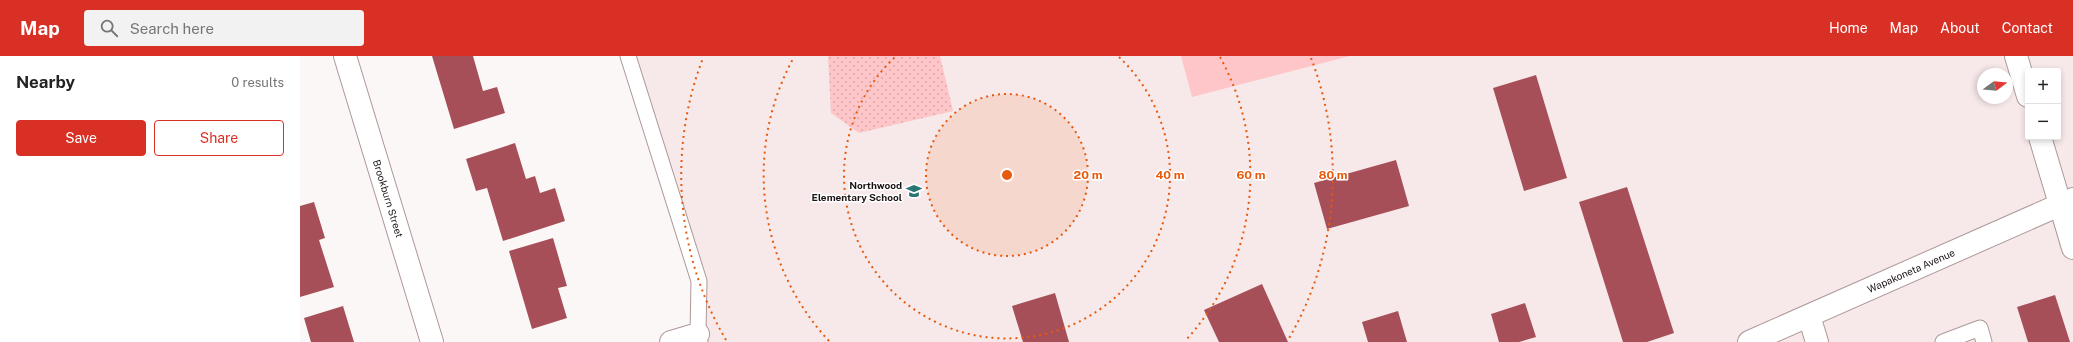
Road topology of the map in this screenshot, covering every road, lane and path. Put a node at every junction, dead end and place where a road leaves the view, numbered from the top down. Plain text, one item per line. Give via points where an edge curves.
1 (345, 56) edge
2 (628, 56) edge
3 (2016, 56) edge
4 (2025, 86) edge
5 (2041, 140) edge
6 (2066, 202) edge
7 (2073, 248) edge
8 (1809, 316) junction
9 (699, 338) edge
10 (432, 342) edge
11 (671, 342) edge
12 (1749, 342) edge
13 (1817, 342) edge
14 (1943, 342) edge
15 (1984, 342) edge

1 - 10 main road, Brookburn Street
2 - 9 lane via 699,281
3 - 4 main road
5 - 6 main road
6 - 7 main road
6 - 8 main road, Wapakoneta Avenue
8 - 12 main road, Wapakoneta Avenue
8 - 13 main road
9 - 11 main road
14 - 15 lane via 1980,328

